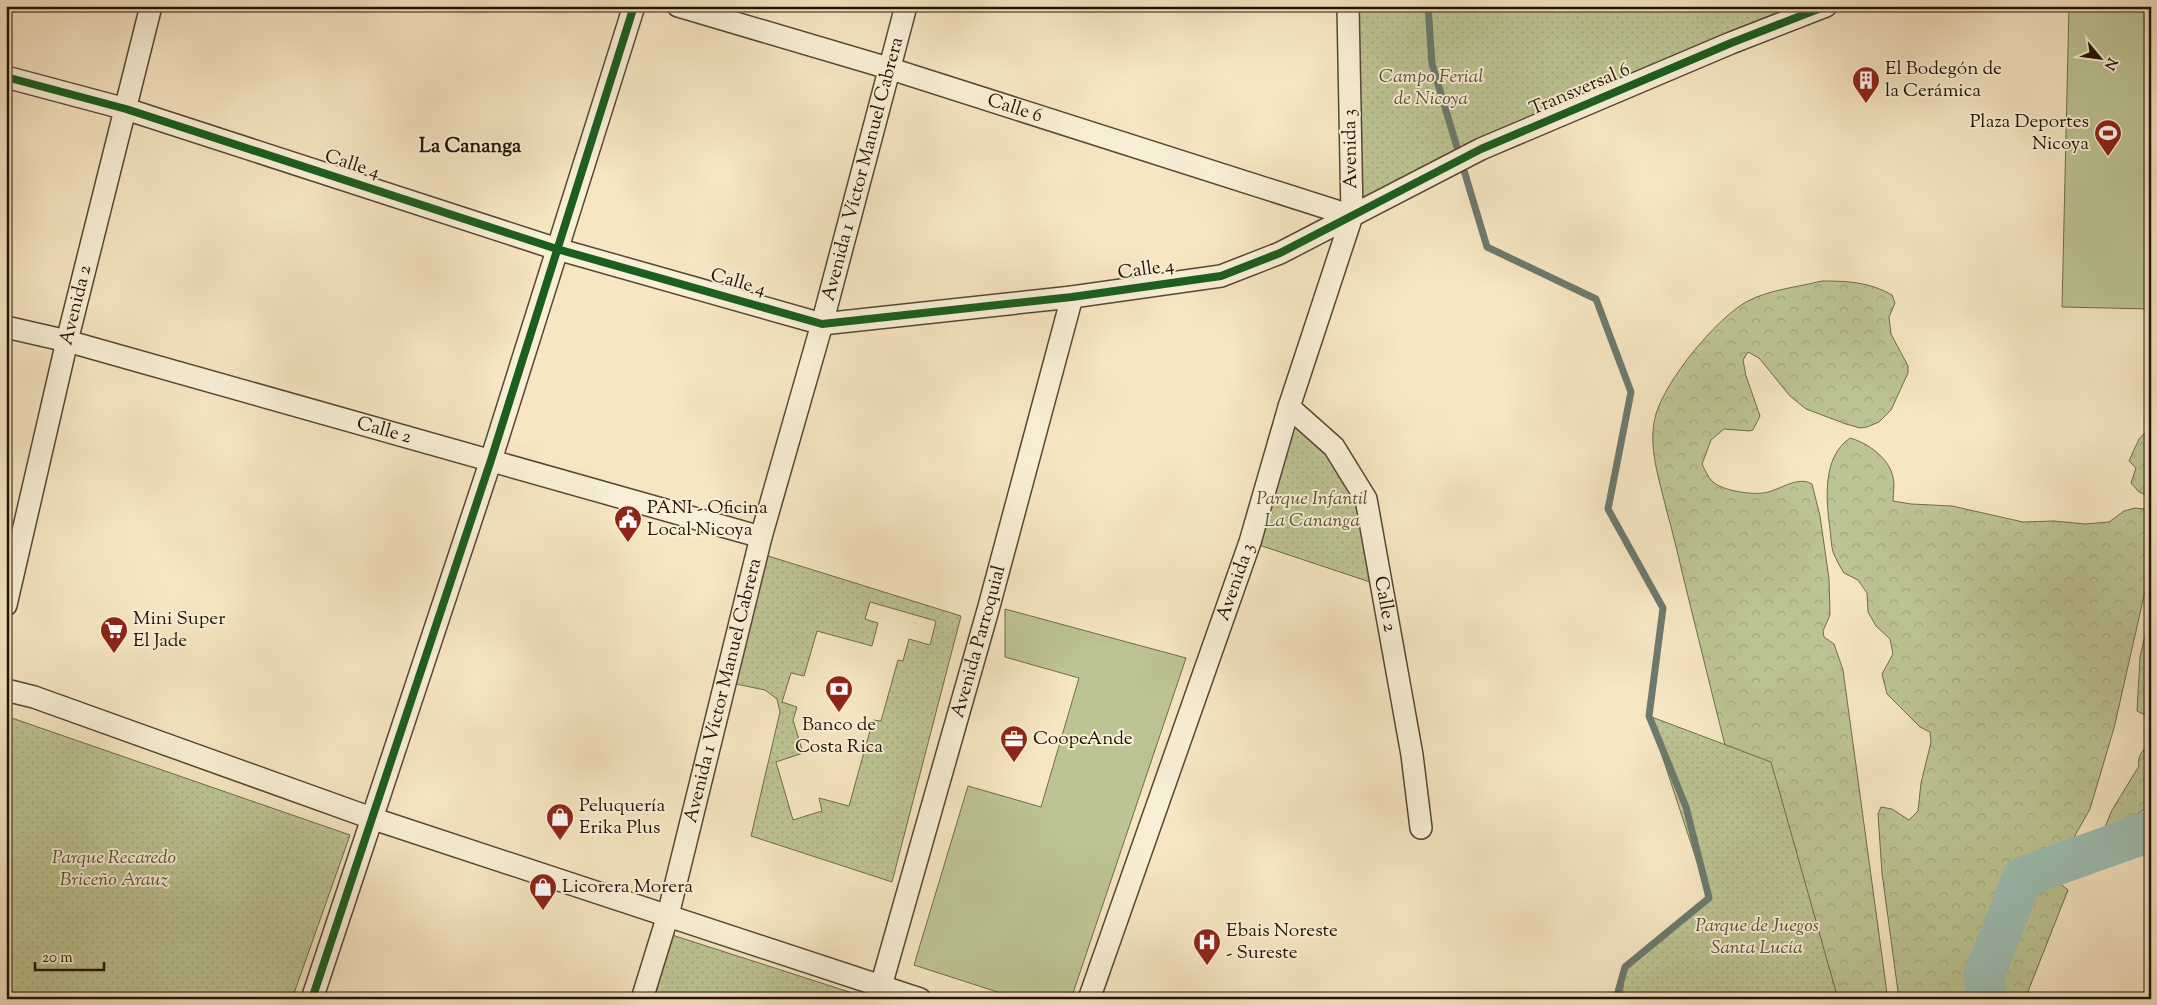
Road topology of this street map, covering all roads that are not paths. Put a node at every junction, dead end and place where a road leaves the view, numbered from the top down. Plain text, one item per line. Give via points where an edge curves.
1 (150, 6) edge
2 (634, 6) edge
3 (678, 6) edge
4 (906, 6) edge
5 (1348, 6) edge
6 (1826, 6) edge
7 (888, 68) junction
8 (6, 77) edge
9 (126, 109) junction
10 (1352, 216) junction
11 (557, 249) junction
12 (1072, 297) junction
13 (822, 324) junction
14 (6, 327) edge
15 (67, 340) junction
16 (1289, 407) junction
17 (491, 460) junction
18 (761, 536) junction
19 (6, 605) edge
20 (6, 690) edge
21 (374, 819) junction
22 (1421, 828) dead end
23 (668, 915) junction
24 (882, 986) junction
25 (312, 999) edge
26 (642, 999) edge
27 (920, 999) edge
28 (1089, 999) edge

1 - 9 street, Avenida 2
2 - 11 street
3 - 7 street, Calle 6
4 - 7 street, Avenida 1 Víctor Manuel Cabrera
5 - 10 street, Avenida 3
6 - 10 street, Transversal 6 via 1481,150
7 - 10 street, Calle 6
7 - 13 street, Avenida 1 Víctor Manuel Cabrera
8 - 9 street, Calle 4
9 - 11 street, Calle 4
9 - 15 street, Avenida 2
10 - 12 street, Calle 4 via 1280,253 1221,276
10 - 16 street, Avenida 3
11 - 13 street, Calle 4
11 - 17 street
12 - 13 street, Calle 4
12 - 24 street, Avenida Parroquial
13 - 18 street, Avenida 1 Víctor Manuel Cabrera
14 - 15 street, Calle 2
15 - 17 street, Calle 2
15 - 19 street, Avenida 2
16 - 22 street, Calle 2 via 1334,447 1366,499 1412,754
16 - 28 street, Avenida 3 via 1250,542
17 - 18 street, Calle 2
17 - 21 street
18 - 23 street, Avenida 1 Víctor Manuel Cabrera
20 - 21 street via 43,700
21 - 23 street
21 - 25 street
23 - 24 street
23 - 26 street, Avenida 1 Víctor Manuel Cabrera
24 - 27 street

